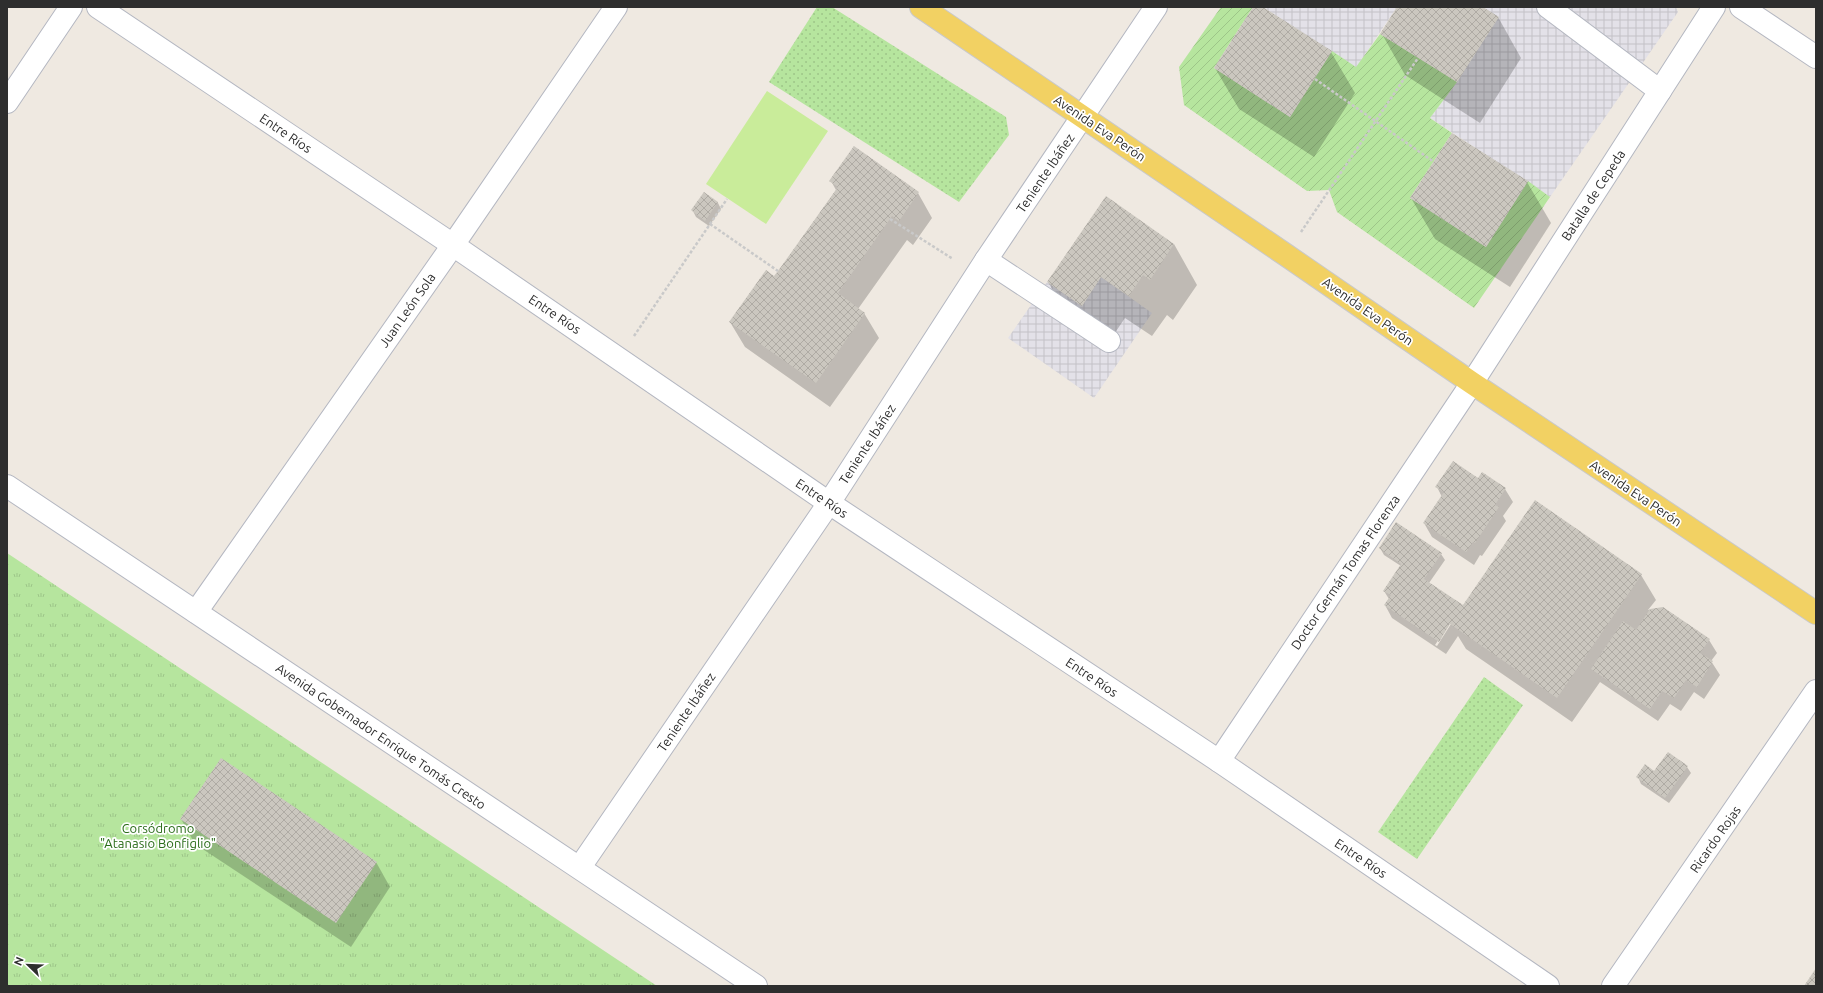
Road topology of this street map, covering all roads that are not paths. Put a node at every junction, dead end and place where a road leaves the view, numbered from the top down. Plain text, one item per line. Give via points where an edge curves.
1 (71, 7) edge
2 (98, 7) edge
3 (616, 7) edge
4 (921, 7) edge
5 (1156, 7) edge
6 (1548, 7) edge
7 (1714, 7) edge
8 (1741, 7) edge
9 (1816, 57) edge
10 (1660, 91) junction
11 (7, 102) edge
12 (1082, 116) junction
13 (453, 245) junction
14 (982, 267) junction
15 (1109, 341) dead end
16 (1472, 383) junction
17 (7, 486) edge
18 (829, 503) junction
19 (196, 612) junction
20 (1816, 613) edge
21 (1816, 691) edge
22 (1218, 761) junction
23 (580, 867) junction
24 (756, 986) edge
25 (1548, 986) edge
26 (1613, 986) edge

1 - 11 street
2 - 13 street, Entre Ríos
3 - 13 street, Juan León Sola
4 - 12 main road, Avenida Eva Perón
5 - 12 street, Teniente Ibáñez
6 - 10 street
7 - 10 street, Batalla de Cepeda
8 - 9 street
10 - 16 street, Batalla de Cepeda
12 - 14 street, Teniente Ibáñez
12 - 16 main road, Avenida Eva Perón
13 - 18 street, Entre Ríos
13 - 19 street, Juan León Sola
14 - 15 street
14 - 18 street, Teniente Ibáñez
16 - 20 main road, Avenida Eva Perón
16 - 22 street, Doctor Germán Tomas Florenza
17 - 19 street, Avenida Gobernador Enrique Tomás Cresto
18 - 22 street, Entre Ríos
18 - 23 street, Teniente Ibáñez
19 - 23 street, Avenida Gobernador Enrique Tomás Cresto
21 - 26 street, Ricardo Rojas
22 - 25 street, Entre Ríos
23 - 24 street, Avenida Gobernador Enrique Tomás Cresto

